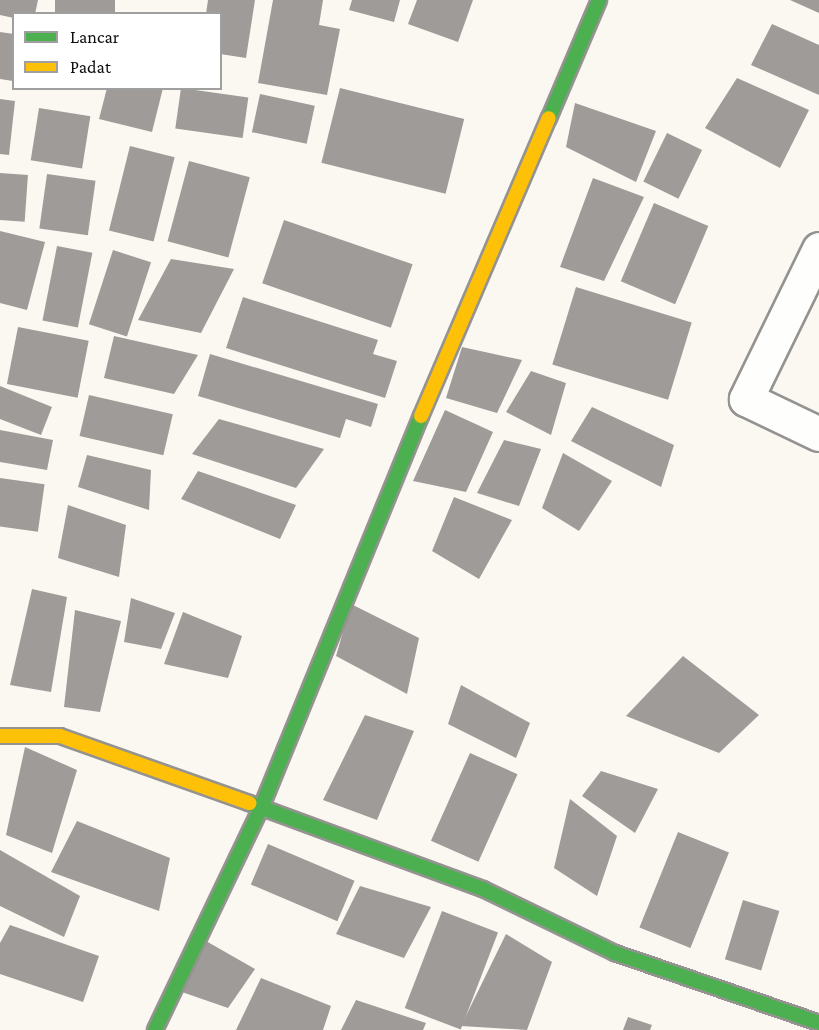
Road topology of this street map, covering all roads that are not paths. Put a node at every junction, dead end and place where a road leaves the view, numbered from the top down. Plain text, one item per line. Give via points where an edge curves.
1 (598, 0) edge
2 (819, 249) edge
3 (819, 434) edge
4 (0, 736) edge
5 (261, 808) junction
6 (819, 1023) edge
7 (155, 1030) edge

1 - 5 street via 381,509
2 - 3 street via 746,399
4 - 5 street via 60,736
5 - 6 street via 483,889 615,953
5 - 7 street

